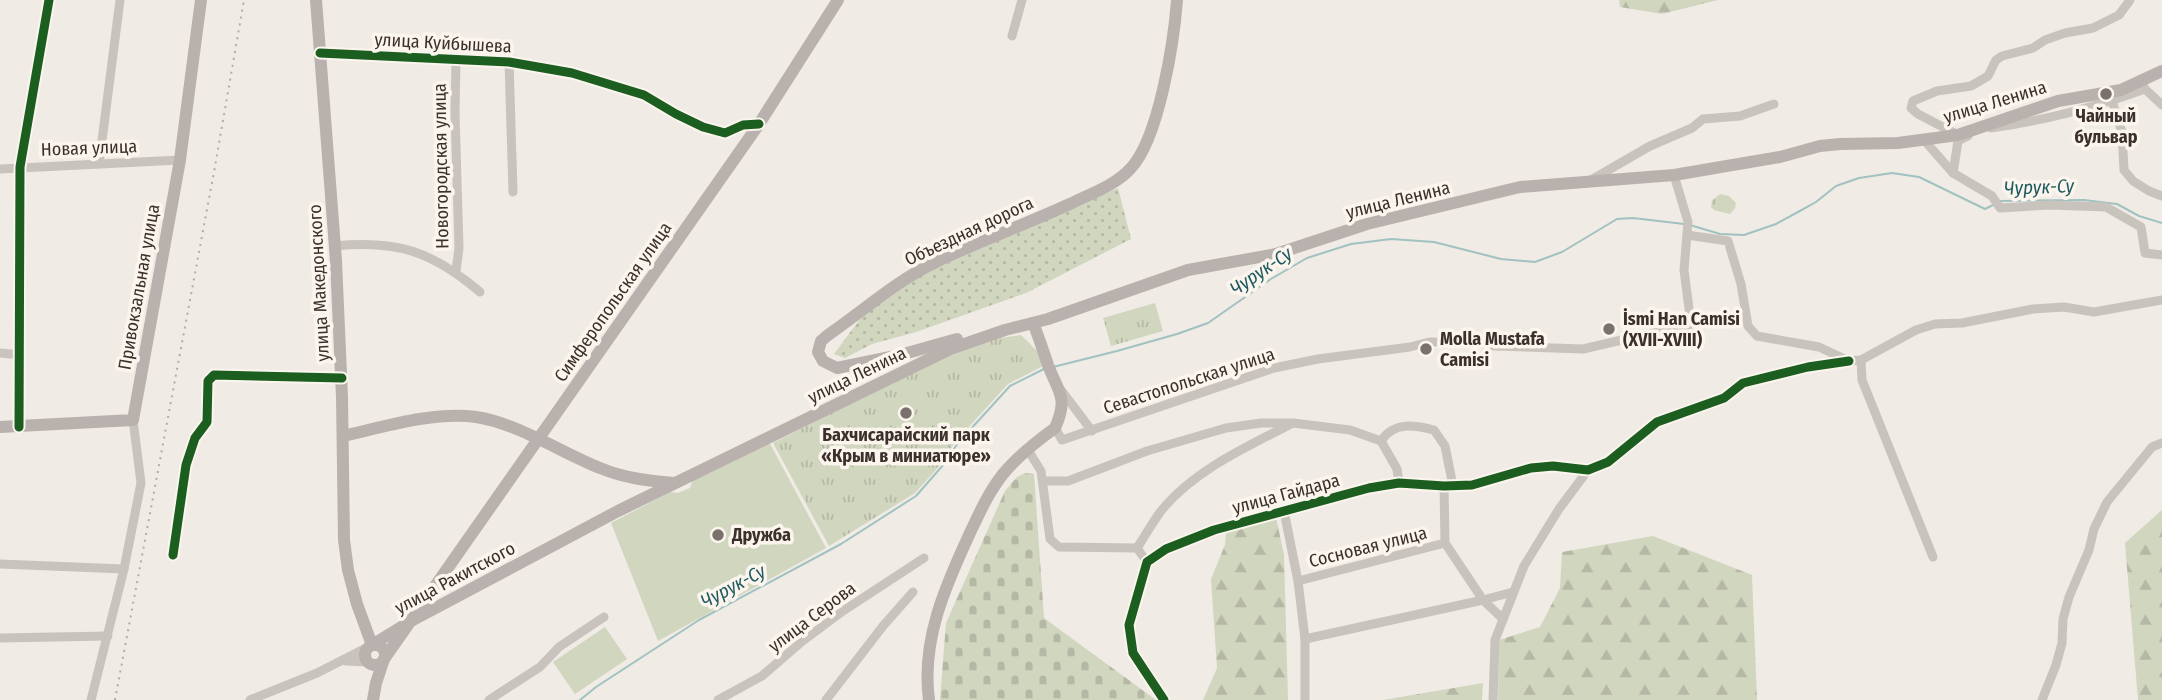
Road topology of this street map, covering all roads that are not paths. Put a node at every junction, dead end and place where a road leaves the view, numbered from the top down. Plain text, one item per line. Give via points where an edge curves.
1 (49, 0) edge
2 (120, 0) edge
3 (201, 0) edge
4 (316, 0) edge
5 (838, 0) edge
6 (1023, 0) edge
7 (1177, 0) edge
8 (2130, 0) edge
9 (1012, 36) dead end
10 (320, 53) junction
11 (456, 59) junction
12 (509, 62) junction
13 (2162, 71) edge
14 (2143, 85) junction
15 (2112, 101) junction
16 (1774, 104) dead end
17 (2162, 105) edge
18 (759, 124) junction
19 (1958, 135) junction
20 (1924, 140) junction
21 (180, 160) junction
22 (99, 164) junction
23 (20, 167) junction
24 (0, 169) edge
25 (1953, 173) junction
26 (1674, 175) junction
27 (1589, 181) junction
28 (513, 192) dead end
29 (2162, 196) edge
30 (1688, 229) junction
31 (335, 246) junction
32 (2162, 255) edge
33 (456, 271) junction
34 (480, 292) dead end
35 (2162, 300) edge
36 (1033, 323) junction
37 (1005, 330) junction
38 (0, 352) edge
39 (21, 355) junction
40 (1861, 360) junction
41 (1849, 361) junction
42 (342, 379) junction
43 (1061, 389) junction
44 (133, 420) junction
45 (1293, 423) junction
46 (19, 426) junction
47 (0, 427) edge
48 (1055, 428) junction
49 (1092, 431) junction
50 (343, 436) junction
51 (538, 439) junction
52 (1381, 441) junction
53 (2162, 443) edge
54 (1028, 450) junction
55 (1588, 470) junction
56 (616, 474) junction
57 (1043, 481) junction
58 (674, 483) junction
59 (1399, 483) junction
60 (1448, 486) junction
61 (618, 511) junction
62 (1284, 511) junction
63 (1445, 543) junction
64 (1138, 548) junction
65 (173, 555) dead end
66 (924, 558) dead end
67 (1933, 558) dead end
68 (1147, 562) junction
69 (0, 564) edge
70 (124, 569) junction
71 (1298, 581) junction
72 (914, 592) dead end
73 (1513, 592) junction
74 (1483, 600) junction
75 (604, 617) dead end
76 (1503, 620) junction
77 (411, 621) junction
78 (108, 636) junction
79 (0, 638) edge
80 (1305, 639) junction
81 (372, 645) junction
82 (384, 659) junction
83 (367, 662) junction
84 (338, 663) junction
85 (373, 699) edge
86 (92, 700) edge
87 (250, 700) edge
88 (489, 700) edge
89 (718, 700) edge
90 (826, 700) edge
91 (929, 700) edge
92 (1164, 700) edge
93 (1305, 700) edge
94 (1493, 700) edge
95 (2042, 700) edge

1 - 23 street
2 - 22 street
3 - 21 main road, Привокзальная улица
4 - 10 main road, улица Македонского
5 - 18 main road, Симферопольская улица
6 - 9 street
7 - 37 main road, Объездная дорога via 1159,105 1148,141 1130,170 1014,230 933,263 828,335 818,352 823,361 837,368
8 - 19 street via 2119,15 2093,28 2002,56 1988,76 1971,86 1937,91 1913,101 1911,107 1918,114
10 - 11 street, улица Куйбышева
10 - 31 main road, улица Македонского
11 - 12 street, улица Куйбышева
11 - 33 street, Новогородская улица
12 - 18 street, улица Куйбышева via 572,73 644,96 703,127 725,133
12 - 28 street
13 - 14 main road, улица Ленина
14 - 15 street
14 - 17 street
14 - 19 main road, улица Ленина via 2058,101
15 - 25 street via 2042,121 1981,130 1958,141
15 - 29 street via 2122,132 2124,170 2133,181
16 - 27 street via 1740,116 1703,119
18 - 51 main road, Симферопольская улица
19 - 20 main road, улица Ленина
20 - 25 street
20 - 26 main road, улица Ленина via 1820,146
21 - 22 street, Новая улица
21 - 44 main road, Привокзальная улица
22 - 23 street, Новая улица
23 - 24 street, Новая улица
23 - 39 street
25 - 32 street via 1992,196 2000,208 2106,207 2141,227 2145,253
26 - 27 main road, улица Ленина
26 - 30 street, Севастопольская улица
27 - 36 main road, улица Ленина via 1520,187 1367,224 1276,254 1188,270
30 - 41 street via 1728,241 1748,326 1757,336 1819,347
30 - 49 street, Севастопольская улица via 1684,270 1691,324 1583,349 1429,342 1318,359 1274,368
31 - 33 street, Новогородская улица via 396,246
31 - 42 main road, улица Македонского
33 - 34 street
35 - 40 street via 2094,312 2064,307 2033,309 1936,324
36 - 37 main road, улица Ленина
36 - 43 main road
37 - 58 main road, улица Ленина via 950,349
38 - 39 street
39 - 46 street
40 - 41 street
40 - 67 street via 1862,380
41 - 55 street via 1743,383 1724,398 1657,422 1608,462
42 - 50 main road, улица Македонского
42 - 65 street via 214,375 208,381 207,422 195,438 186,464
43 - 48 main road
43 - 49 street
44 - 46 main road
44 - 70 street via 141,483
45 - 52 street via 1350,430
45 - 57 street via 1226,428 1068,481
45 - 64 street via 1186,485 1161,512
46 - 47 main road
48 - 49 street, Севастопольская улица via 1062,440
48 - 54 main road
50 - 51 main road via 460,415 498,423
50 - 81 main road, улица Македонского via 348,570
51 - 56 main road
51 - 77 main road, Симферопольская улица
52 - 59 street via 1398,469
52 - 60 street via 1399,426 1434,430 1445,446
53 - 95 street via 2152,447 2126,478 2098,520 2069,597 2062,643
54 - 57 street
54 - 91 main road via 990,491 943,593 931,638
55 - 60 street, улица Гайдара via 1531,468 1472,485
55 - 73 street via 1559,509
56 - 58 main road
56 - 61 main road via 628,482 632,493
57 - 64 street via 1050,540 1059,547
58 - 61 main road, улица Ракитского
59 - 60 street, улица Гайдара
59 - 62 street, улица Гайдара
60 - 63 street
61 - 77 main road, улица Ракитского
62 - 68 street, улица Гайдара via 1214,530 1166,549
62 - 71 street
63 - 71 street, Сосновая улица
63 - 74 street
64 - 68 street
66 - 89 street, улица Серова via 843,611 762,676
68 - 92 street via 1129,625 1133,653
69 - 70 street
70 - 78 street
71 - 80 street
72 - 90 street
73 - 74 street
73 - 76 street
74 - 76 street
74 - 80 street
75 - 88 street
76 - 94 street via 1495,639
77 - 81 main road, улица Ракитского
77 - 82 main road, Симферопольская улица
78 - 79 street
78 - 86 street
80 - 93 street
81 - 82 main road via 382,647
81 - 83 main road via 365,652
81 - 84 street, улица Ракитского
82 - 83 main road via 376,665
82 - 85 main road, Симферопольская улица
83 - 84 street
83 - 85 main road
84 - 87 street, улица Ракитского

